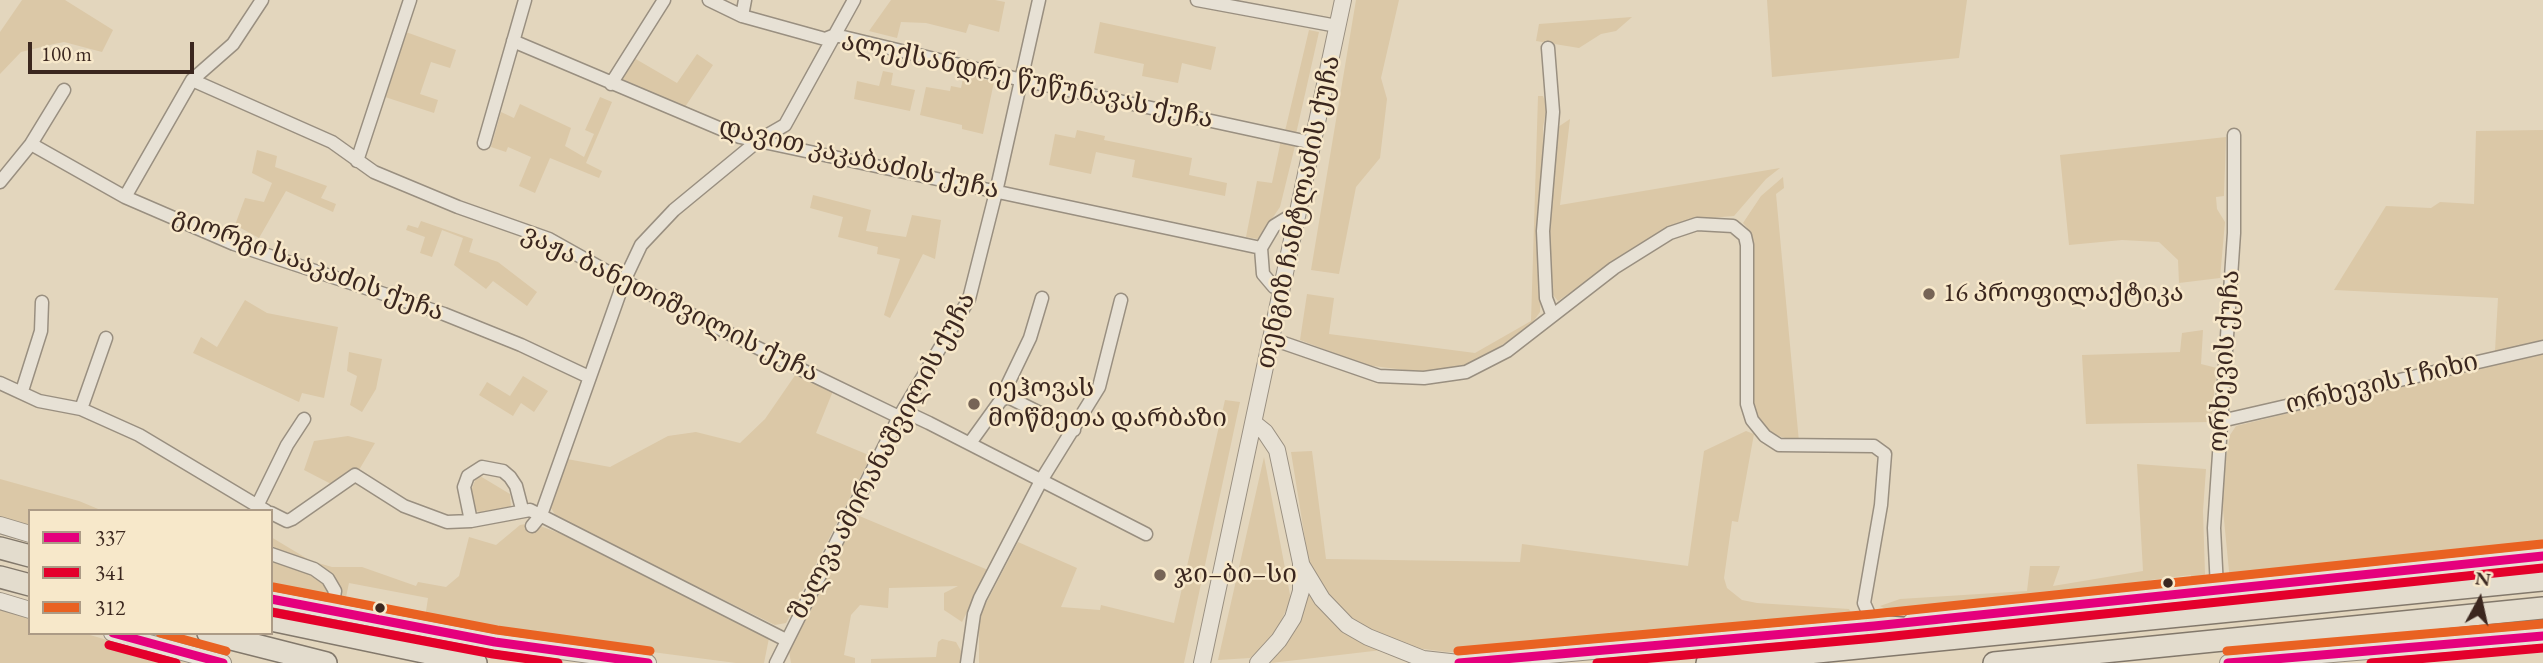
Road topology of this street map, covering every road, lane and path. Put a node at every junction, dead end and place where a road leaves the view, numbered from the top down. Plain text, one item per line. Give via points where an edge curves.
1 (262, 0) edge
2 (410, 0) edge
3 (526, 0) edge
4 (664, 0) edge
5 (709, 0) edge
6 (745, 0) edge
7 (854, 0) edge
8 (1038, 0) edge
9 (1197, 0) edge
10 (1343, 0) edge
11 (742, 16) junction
12 (1337, 26) junction
13 (835, 35) junction
14 (513, 41) junction
15 (1548, 48) dead end
16 (192, 80) junction
17 (1021, 80) junction
18 (611, 83) junction
19 (64, 90) dead end
20 (2234, 135) dead end
21 (759, 140) junction
22 (1313, 142) junction
23 (484, 143) dead end
24 (31, 144) junction
25 (357, 161) junction
26 (0, 182) edge
27 (996, 192) junction
28 (125, 197) junction
29 (1297, 216) junction
30 (1261, 248) junction
31 (624, 281) junction
32 (1282, 291) junction
33 (1042, 298) dead end
34 (1121, 300) dead end
35 (42, 302) dead end
36 (1552, 314) junction
37 (106, 338) dead end
38 (1272, 339) junction
39 (2543, 346) edge
40 (589, 377) junction
41 (0, 383) edge
42 (22, 391) junction
43 (1007, 397) junction
44 (81, 409) junction
45 (900, 417) junction
46 (304, 419) dead end
47 (2221, 421) junction
48 (1255, 424) junction
49 (1074, 429) junction
50 (970, 443) junction
51 (1042, 479) junction
52 (243, 498) junction
53 (262, 508) edge
54 (235, 509) edge
55 (522, 509) junction
56 (273, 514) edge
57 (541, 515) junction
58 (471, 521) junction
59 (0, 525) edge
60 (532, 526) dead end
61 (28, 533) edge
62 (1146, 534) dead end
63 (0, 548) edge
64 (28, 555) edge
65 (273, 555) edge
66 (2543, 556) edge
67 (1301, 564) junction
68 (0, 577) edge
69 (2543, 580) edge
70 (28, 584) edge
71 (2217, 588) junction
72 (273, 598) edge
73 (0, 601) edge
74 (2543, 608) edge
75 (28, 609) edge
76 (332, 609) junction
77 (273, 620) edge
78 (1874, 626) junction
79 (216, 635) edge
80 (1983, 635) junction
81 (2543, 636) edge
82 (135, 637) edge
83 (786, 640) junction
84 (2140, 648) junction
85 (1499, 659) junction
86 (2260, 661) edge
87 (223, 663) edge
88 (326, 663) edge
89 (476, 663) edge
90 (648, 663) edge
91 (776, 663) edge
92 (967, 663) edge
93 (1202, 663) edge
94 (1258, 663) edge
95 (1459, 663) edge
96 (1521, 663) edge
97 (1707, 663) edge
98 (1994, 663) edge
99 (2090, 663) edge
100 (2228, 663) edge

1 - 16 street via 228,50
2 - 25 street
3 - 14 street
4 - 18 street
5 - 11 street, ალექსანდრე წუწუნავას ქუჩა
6 - 11 street
7 - 13 street
8 - 17 street, შალვა ამირანაშვილის ქუჩა
9 - 12 street
10 - 12 street, თენგიზ ჩანტლაძის ქუჩა
11 - 13 street, ალექსანდრე წუწუნავას ქუჩა via 825,39
12 - 22 street, თენგიზ ჩანტლაძის ქუჩა
13 - 17 street, ალექსანდრე წუწუნავას ქუჩა
13 - 21 street via 785,125
14 - 18 street, დავით კაკაბაძის ქუჩა
14 - 23 street
15 - 36 street via 1553,113 1543,223 1546,298
16 - 25 street, ვაჟა ბანეთიშვილის ქუჩა via 332,142
16 - 28 street
17 - 22 street, ალექსანდრე წუწუნავას ქუჩა
17 - 27 street, შალვა ამირანაშვილის ქუჩა
18 - 21 street, დავით კაკაბაძის ქუჩა
19 - 24 street
20 - 47 street, ორხევის ქუჩა via 2234,233
21 - 27 street, დავით კაკაბაძის ქუჩა
21 - 31 street via 674,210 633,259
22 - 29 street, თენგიზ ჩანტლაძის ქუჩა
24 - 26 street
24 - 28 street, გიორგი სააკაძის ქუჩა
25 - 31 street, ვაჟა ბანეთიშვილის ქუჩა via 445,201 549,239
27 - 30 street, დავით კაკაბაძის ქუჩა
27 - 45 street, შალვა ამირანაშვილის ქუჩა via 969,299
28 - 40 street, გიორგი სააკაძის ქუჩა via 234,244 444,314
29 - 30 street via 1274,226
29 - 32 street, თენგიზ ჩანტლაძის ქუჩა
30 - 32 street via 1263,274
31 - 40 street
31 - 45 street, ვაჟა ბანეთიშვილის ქუჩა
32 - 38 street, თენგიზ ჩანტლაძის ქუჩა
33 - 43 street via 1030,338 1004,391
34 - 49 street via 1099,387
35 - 42 street via 41,331
36 - 38 street via 1507,351 1448,376 1379,376
36 - 78 street via 1670,233 1712,222 1740,231 1747,245 1747,404 1752,420 1779,445 1874,446 1885,454 1864,603
37 - 44 street
38 - 48 street, თენგიზ ჩანტლაძის ქუჩა
39 - 47 street, ორხევის I ჩიხი
40 - 57 street
41 - 42 street
42 - 44 street via 39,401
43 - 49 street
43 - 50 street
44 - 52 street via 139,435
45 - 50 street, ვაჟა ბანეთიშვილის ქუჩა via 912,415
45 - 83 street, შალვა ამირანაშვილის ქუჩა
46 - 53 street via 287,445
47 - 71 street, ორხევის ქუჩა via 2214,528
48 - 67 street via 1277,450
48 - 93 street, თენგიზ ჩანტლაძის ქუჩა
49 - 51 street
50 - 51 street, ვაჟა ბანეთიშვილის ქუჩა
51 - 62 street, ვაჟა ბანეთიშვილის ქუჩა
51 - 92 street via 977,606
52 - 53 street
52 - 54 street
55 - 57 street
55 - 58 street
55 - 58 street via 510,477 482,467 468,476 464,487
56 - 58 street via 292,519 355,475 404,506 447,522
57 - 60 street
57 - 83 street
59 - 61 street
63 - 64 highway
65 - 76 street via 328,579 335,591
66 - 71 street
67 - 94 street via 1301,590 1293,618
67 - 95 street via 1322,599 1347,625 1405,653
68 - 70 highway
69 - 80 highway
71 - 78 street
72 - 76 street
73 - 75 street
74 - 84 highway
76 - 90 street via 495,642
77 - 89 highway
78 - 80 highway
78 - 85 street
79 - 88 highway
80 - 97 highway
81 - 86 street
82 - 87 street
83 - 91 street, შალვა ამირანაშვილის ქუჩა
84 - 98 highway
84 - 99 highway
85 - 95 street
85 - 96 highway
86 - 100 street

